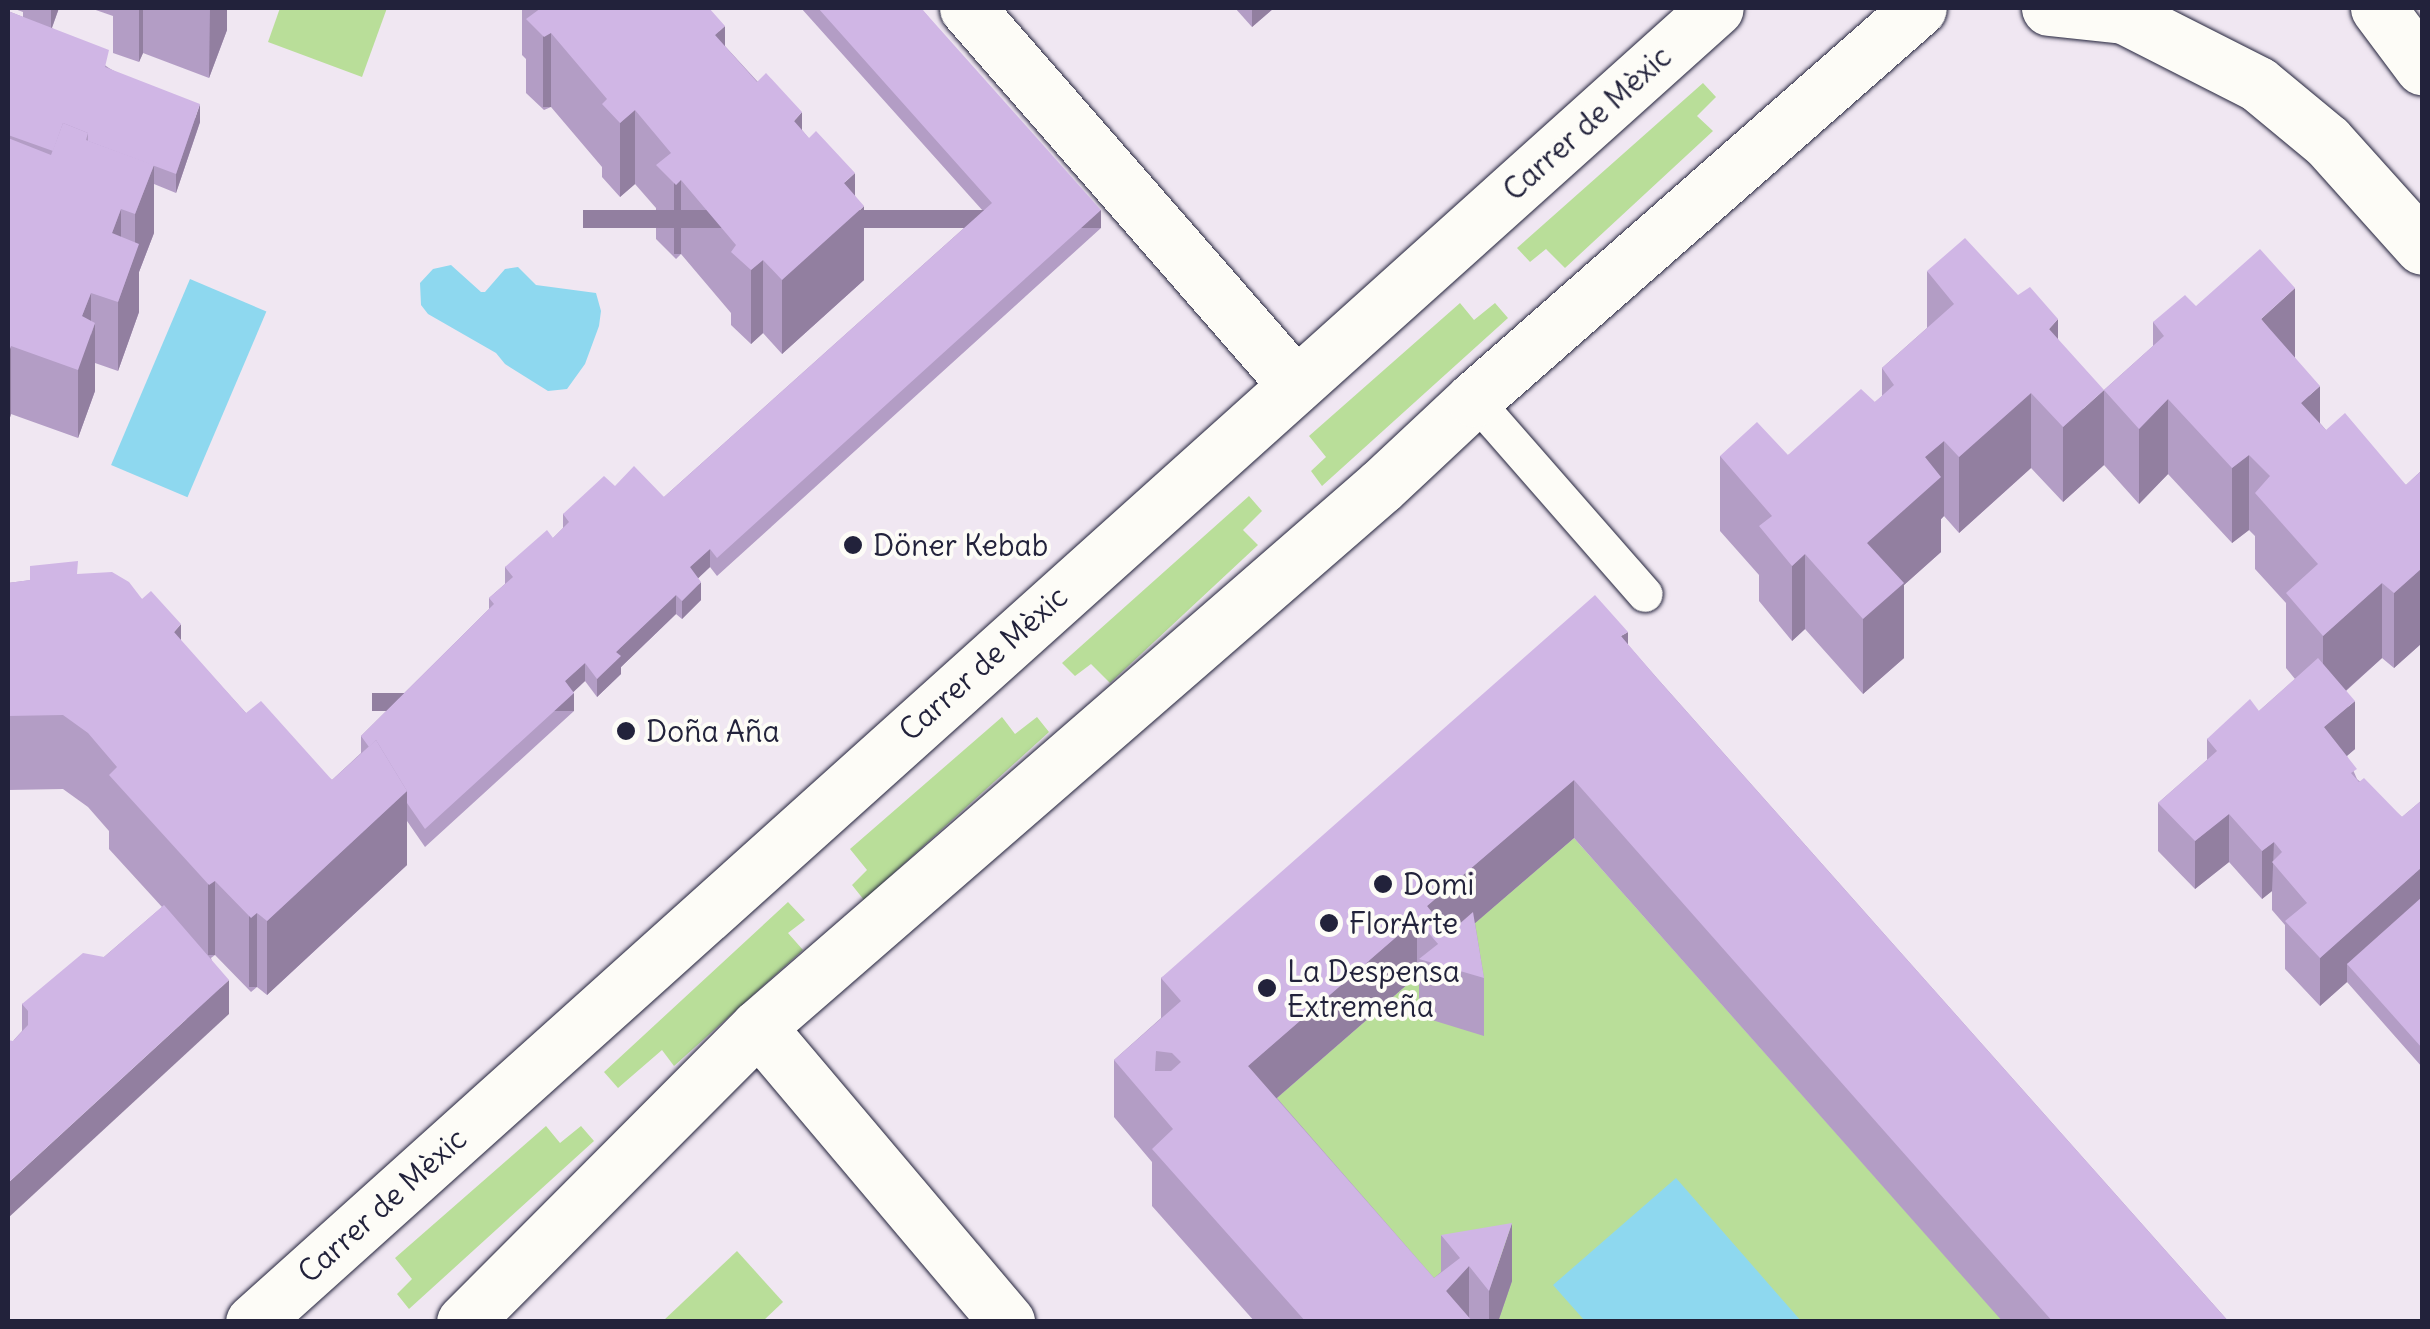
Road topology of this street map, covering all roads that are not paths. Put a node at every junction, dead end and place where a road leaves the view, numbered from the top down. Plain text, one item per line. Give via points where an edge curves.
1 (967, 8) edge
2 (1716, 8) edge
3 (1918, 8) edge
4 (2049, 8) edge
5 (2378, 8) edge
6 (2134, 12) edge
7 (2422, 67) edge
8 (2422, 247) edge
9 (1294, 383) junction
10 (1474, 399) junction
11 (1645, 594) dead end
12 (758, 1027) junction
13 (253, 1322) edge
14 (464, 1322) edge
15 (1007, 1322) edge

1 - 9 main road
2 - 9 main road, Carrer de Mèxic
3 - 10 main road
4 - 6 main road
5 - 7 main road
6 - 8 main road via 2258,84 2327,142
9 - 13 main road, Carrer de Mèxic
10 - 11 lane
10 - 12 main road
12 - 14 main road
12 - 15 main road

